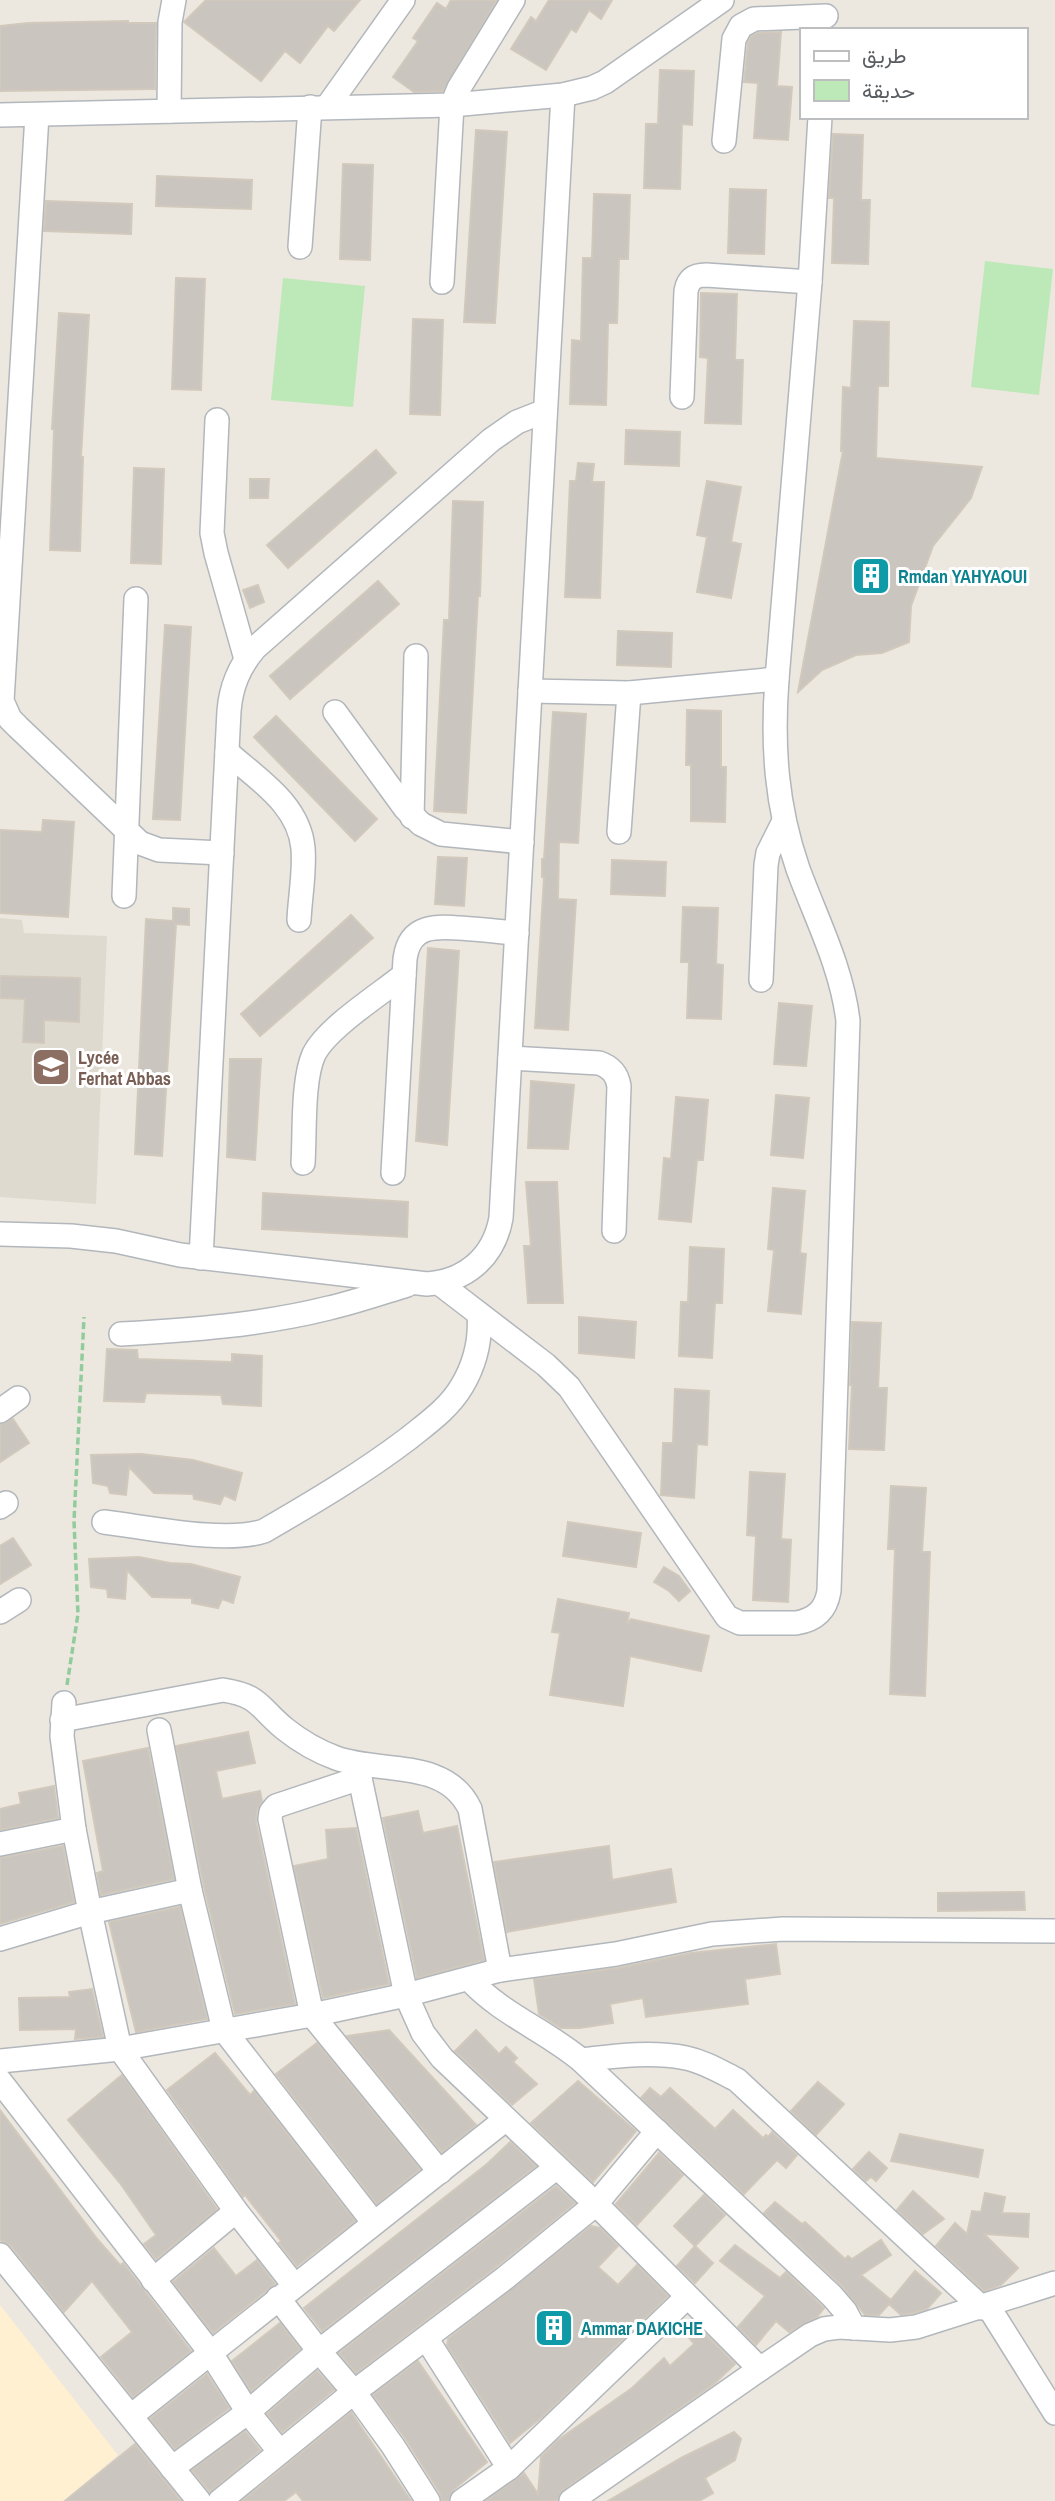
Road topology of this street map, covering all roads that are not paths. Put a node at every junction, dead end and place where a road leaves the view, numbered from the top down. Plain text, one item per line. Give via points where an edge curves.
1 (174, 0) edge
2 (403, 0) edge
3 (513, 0) edge
4 (722, 0) edge
5 (825, 15) edge
6 (563, 95) junction
7 (452, 105) junction
8 (318, 107) junction
9 (169, 111) junction
10 (37, 115) junction
11 (0, 116) edge
12 (820, 119) edge
13 (724, 141) dead end
14 (300, 247) dead end
15 (442, 282) dead end
16 (810, 282) junction
17 (682, 397) dead end
18 (545, 411) junction
19 (217, 420) dead end
20 (136, 599) dead end
21 (416, 656) dead end
22 (246, 659) junction
23 (777, 679) junction
24 (530, 691) junction
25 (629, 693) junction
26 (335, 712) dead end
27 (227, 752) junction
28 (412, 817) junction
29 (784, 821) junction
30 (127, 830) junction
31 (619, 832) dead end
32 (522, 842) junction
33 (222, 853) junction
34 (124, 897) dead end
35 (299, 920) dead end
36 (517, 933) junction
37 (404, 975) junction
38 (761, 980) dead end
39 (510, 1058) junction
40 (303, 1163) dead end
41 (393, 1173) dead end
42 (614, 1231) dead end
43 (0, 1234) edge
44 (201, 1258) junction
45 (415, 1283) junction
46 (439, 1283) junction
47 (479, 1314) junction
48 (121, 1334) dead end
49 (104, 1522) dead end
50 (159, 1730) dead end
51 (358, 1771) junction
52 (74, 1829) junction
53 (0, 1844) edge
54 (190, 1890) junction
55 (90, 1912) junction
56 (1055, 1931) edge
57 (0, 1939) edge
58 (500, 1970) junction
59 (469, 1979) junction
60 (407, 1995) junction
61 (312, 2015) junction
62 (224, 2030) junction
63 (120, 2049) junction
64 (581, 2060) junction
65 (0, 2061) edge
66 (0, 2081) edge
67 (506, 2119) junction
68 (657, 2132) junction
69 (556, 2168) junction
70 (440, 2172) junction
71 (596, 2204) junction
72 (236, 2211) junction
73 (374, 2223) junction
74 (0, 2255) edge
75 (153, 2280) junction
76 (1055, 2283) edge
77 (286, 2292) junction
78 (687, 2297) junction
79 (985, 2307) junction
80 (854, 2328) junction
81 (426, 2338) junction
82 (319, 2351) junction
83 (210, 2352) junction
84 (760, 2369) junction
85 (354, 2392) junction
86 (248, 2412) junction
87 (1055, 2413) edge
88 (131, 2416) junction
89 (280, 2452) junction
90 (172, 2468) junction
91 (509, 2468) junction
92 (199, 2501) edge
93 (220, 2501) edge
94 (429, 2501) edge
95 (462, 2501) edge
96 (571, 2501) edge

1 - 9 street
2 - 8 street
3 - 7 street
4 - 6 street via 606,82
5 - 13 street via 754,19 741,26 734,39
6 - 7 street
6 - 18 street
7 - 8 street
7 - 15 street
8 - 9 street
8 - 14 street
9 - 10 street
10 - 11 street
10 - 30 street via 2,701 10,719
12 - 16 street
16 - 17 street via 706,275 690,281
16 - 23 street
18 - 22 street via 517,422 491,440
18 - 24 street
19 - 22 street via 212,533
20 - 30 street
21 - 28 street
22 - 27 street via 230,697
23 - 25 street
23 - 29 street via 774,743
24 - 25 street
24 - 32 street
25 - 31 street
26 - 28 street
27 - 33 street
27 - 35 street via 285,803 298,825 303,851
28 - 32 street via 441,834
29 - 38 street via 766,864
29 - 47 street via 843,989 848,1021 829,1591 819,1614 796,1623 740,1623 727,1617 569,1387
30 - 33 street via 152,849
30 - 34 street
32 - 36 street
33 - 44 street
36 - 37 street via 428,928 409,943
36 - 39 street
37 - 40 street via 326,1036 314,1054
37 - 41 street
39 - 42 street via 599,1063 615,1074 619,1086
39 - 46 street via 499,1229 489,1251 472,1269
43 - 44 street via 116,1241
44 - 45 street
45 - 46 street
45 - 48 street via 283,1318
46 - 47 street
47 - 49 street via 478,1342 469,1372 443,1410 367,1468 264,1531 228,1536
50 - 54 street
51 - 52 street via 317,1750 282,1727 256,1701 236,1692 63,1711
51 - 58 street via 439,1777 465,1799
51 - 60 street
51 - 61 street via 276,1806 270,1815
52 - 53 street
52 - 55 street
54 - 55 street
54 - 62 street
55 - 57 street
55 - 63 street
56 - 58 street via 783,1929 712,1934 616,1954
58 - 59 street
59 - 60 street
59 - 64 street via 496,2005
60 - 61 street
60 - 67 street via 432,2046
61 - 62 street
61 - 70 street
62 - 63 street
62 - 73 street
63 - 65 street
63 - 72 street
64 - 68 street
64 - 79 street via 630,2055 685,2058 737,2080
66 - 75 street
67 - 69 street
67 - 70 street
68 - 71 street
68 - 80 street via 832,2296
69 - 71 street
69 - 82 street
70 - 73 street
71 - 78 street
71 - 81 street
72 - 75 street
72 - 77 street
73 - 77 street
74 - 88 street
75 - 83 street
76 - 79 street
77 - 82 street
77 - 83 street
78 - 84 street
78 - 91 street
79 - 80 street via 916,2327
79 - 87 street
80 - 84 street via 824,2329
81 - 85 street
81 - 91 street
82 - 85 street
82 - 86 street
83 - 86 street
83 - 88 street
84 - 96 street
85 - 89 street
85 - 94 street
86 - 89 street
86 - 90 street
88 - 90 street
89 - 93 street
90 - 92 street
91 - 95 street

